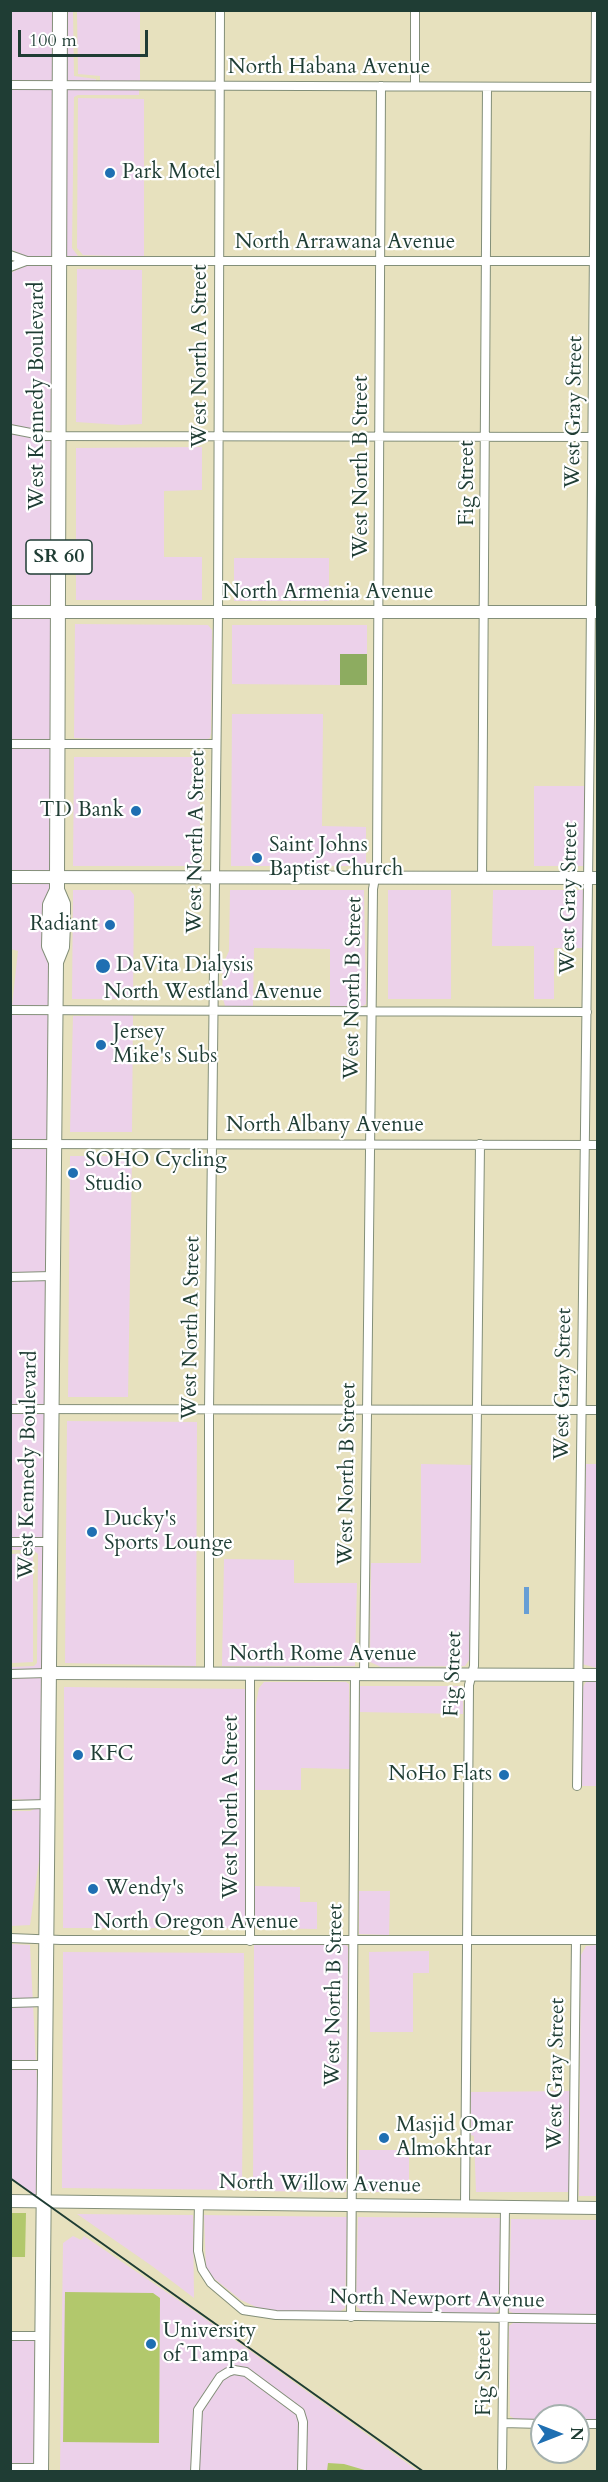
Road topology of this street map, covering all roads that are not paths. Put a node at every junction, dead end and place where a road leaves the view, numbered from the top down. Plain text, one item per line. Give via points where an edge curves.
1 (60, 10) edge
2 (220, 10) edge
3 (415, 10) edge
4 (596, 10) edge
5 (10, 86) edge
6 (60, 86) junction
7 (219, 86) junction
8 (381, 86) junction
9 (415, 86) junction
10 (487, 87) junction
11 (597, 87) edge
12 (10, 255) edge
13 (27, 261) junction
14 (59, 261) junction
15 (219, 261) junction
16 (595, 261) junction
17 (381, 262) junction
18 (487, 262) junction
19 (10, 267) edge
20 (596, 350) edge
21 (10, 429) edge
22 (59, 436) junction
23 (218, 436) junction
24 (381, 436) junction
25 (486, 437) junction
26 (592, 437) junction
27 (10, 612) edge
28 (59, 612) junction
29 (218, 612) junction
30 (594, 612) edge
31 (380, 613) junction
32 (485, 613) junction
33 (10, 744) edge
34 (216, 744) junction
35 (58, 745) junction
36 (10, 877) edge
37 (593, 878) edge
38 (215, 879) junction
39 (375, 879) junction
40 (482, 879) junction
41 (57, 884) junction
42 (10, 1010) edge
43 (55, 1010) junction
44 (214, 1011) junction
45 (372, 1011) junction
46 (587, 1012) junction
47 (10, 1144) edge
48 (53, 1144) junction
49 (212, 1144) junction
50 (370, 1144) junction
51 (480, 1144) junction
52 (586, 1145) junction
53 (597, 1145) edge
54 (52, 1276) junction
55 (10, 1277) edge
56 (10, 1409) edge
57 (51, 1409) junction
58 (209, 1410) junction
59 (367, 1410) junction
60 (476, 1410) junction
61 (582, 1410) junction
62 (597, 1410) edge
63 (10, 1542) edge
64 (50, 1542) junction
65 (48, 1673) junction
66 (10, 1674) edge
67 (209, 1674) junction
68 (250, 1674) junction
69 (360, 1674) junction
70 (471, 1674) junction
71 (578, 1675) junction
72 (597, 1675) edge
73 (577, 1786) dead end
74 (47, 1804) junction
75 (10, 1805) edge
76 (10, 1938) edge
77 (46, 1939) junction
78 (468, 1940) junction
79 (576, 1940) junction
80 (597, 1940) edge
81 (250, 1941) junction
82 (353, 1941) junction
83 (45, 2002) junction
84 (10, 2003) edge
85 (10, 2065) edge
86 (44, 2065) junction
87 (10, 2201) edge
88 (43, 2201) junction
89 (199, 2203) junction
90 (352, 2205) junction
91 (465, 2206) junction
92 (506, 2206) junction
93 (573, 2208) junction
94 (597, 2208) edge
95 (351, 2317) junction
96 (504, 2319) junction
97 (597, 2319) edge
98 (10, 2336) edge
99 (42, 2336) junction
100 (503, 2423) junction
101 (530, 2424) edge
102 (502, 2468) dead end
103 (10, 2469) edge
104 (41, 2470) edge
105 (195, 2472) edge
106 (302, 2472) edge

1 - 6 main road, West Kennedy Boulevard / SR 60
2 - 7 street, West North A Street
3 - 9 street
4 - 11 street, West Gray Street
5 - 6 street, North Habana Avenue
6 - 7 street, North Habana Avenue
6 - 14 main road, West Kennedy Boulevard / SR 60
7 - 8 street, North Habana Avenue
7 - 15 street, West North A Street
8 - 9 street, North Habana Avenue
8 - 17 street, West North B Street
9 - 10 street, North Habana Avenue
10 - 11 street, North Habana Avenue
10 - 18 street, Fig Street
11 - 16 street, West Gray Street
12 - 13 street
13 - 14 street, North Arrawana Avenue
13 - 19 street
14 - 15 street, North Arrawana Avenue
14 - 22 main road, West Kennedy Boulevard / SR 60
15 - 17 street, North Arrawana Avenue
15 - 23 street, West North A Street
16 - 18 street, North Arrawana Avenue
16 - 20 street, West Gray Street
17 - 18 street, North Arrawana Avenue
17 - 24 street, West North B Street
18 - 25 street, Fig Street
20 - 26 street, West Gray Street
21 - 22 street
22 - 23 street
22 - 28 main road, West Kennedy Boulevard / SR 60
23 - 24 street
23 - 29 street, West North A Street
24 - 25 street
24 - 31 street, West North B Street
25 - 26 street
25 - 32 street, Fig Street
26 - 30 street, West Gray Street
27 - 28 main road, North Armenia Avenue
28 - 29 main road, North Armenia Avenue
28 - 35 main road, West Kennedy Boulevard / SR 60
29 - 31 main road, North Armenia Avenue
29 - 34 street, West North A Street
30 - 32 main road, North Armenia Avenue
30 - 37 street, West Gray Street
31 - 32 main road, North Armenia Avenue
31 - 39 street, West North B Street
32 - 40 street, Fig Street
33 - 35 street
34 - 35 street
34 - 38 street, West North A Street
35 - 41 main road, West Kennedy Boulevard / SR 60
36 - 41 main road
37 - 40 main road
37 - 46 street, West Gray Street
38 - 39 main road
38 - 41 main road
38 - 44 street, West North A Street
39 - 40 main road
39 - 45 street, West North B Street
41 - 43 main road, West Kennedy Boulevard / SR 60 via 50,905 49,946 56,962
42 - 43 street, North Westland Avenue
43 - 44 street, North Westland Avenue
43 - 48 main road, West Kennedy Boulevard / SR 60
44 - 45 street, North Westland Avenue
44 - 49 street, West North A Street
45 - 46 street, North Westland Avenue
45 - 50 street, West North B Street
46 - 52 street, West Gray Street
47 - 48 street, North Albany Avenue
48 - 49 street, North Albany Avenue
48 - 54 main road, West Kennedy Boulevard / SR 60
49 - 50 street, North Albany Avenue
49 - 58 street, West North A Street
50 - 51 street, North Albany Avenue
50 - 59 street, West North B Street
51 - 52 street, North Albany Avenue
51 - 60 street, Fig Street
52 - 53 street, North Albany Avenue
52 - 61 street, West Gray Street
54 - 55 street
54 - 57 main road, West Kennedy Boulevard / SR 60
56 - 57 street
57 - 58 street
57 - 64 main road, West Kennedy Boulevard / SR 60
58 - 59 street
58 - 67 street, West North A Street
59 - 60 street
59 - 69 street, West North B Street
60 - 61 street
60 - 70 street, Fig Street
61 - 62 street
61 - 71 street, West Gray Street
63 - 64 street
64 - 65 main road, West Kennedy Boulevard / SR 60
65 - 66 street
65 - 67 main road, North Rome Avenue
65 - 74 main road, West Kennedy Boulevard / SR 60
67 - 68 main road, North Rome Avenue
68 - 69 main road, North Rome Avenue
68 - 81 street, West North A Street
69 - 70 main road, North Rome Avenue
69 - 82 street, West North B Street
70 - 71 main road, North Rome Avenue
70 - 78 street, Fig Street
71 - 72 main road, North Rome Avenue
71 - 73 street, West Gray Street
74 - 75 street
74 - 77 main road, West Kennedy Boulevard / SR 60
76 - 77 street, North Oregon Avenue
77 - 81 street, North Oregon Avenue
77 - 83 main road, West Kennedy Boulevard / SR 60
78 - 79 street, North Oregon Avenue
78 - 82 street, North Oregon Avenue
78 - 91 street, Fig Street
79 - 80 street, North Oregon Avenue
79 - 93 street, West Gray Street
81 - 82 street, North Oregon Avenue
82 - 90 street, West North B Street
83 - 84 street
83 - 86 main road, West Kennedy Boulevard / SR 60
85 - 86 street
86 - 88 main road, West Kennedy Boulevard / SR 60
87 - 88 main road, North Willow Avenue
88 - 89 main road, North Willow Avenue
88 - 99 main road, West Kennedy Boulevard / SR 60
89 - 90 main road, North Willow Avenue
89 - 95 street, North Newport Avenue via 199,2260 206,2277 243,2310 276,2316
90 - 91 main road, North Willow Avenue
90 - 95 street, West North B Street
91 - 92 main road, North Willow Avenue
92 - 93 main road, North Willow Avenue
92 - 96 street, Fig Street
93 - 94 main road, North Willow Avenue
95 - 96 street, North Newport Avenue
96 - 97 street, North Newport Avenue
96 - 100 street, Fig Street
98 - 99 street
99 - 104 main road, West Kennedy Boulevard / SR 60
100 - 101 street
100 - 102 street, Fig Street
103 - 104 street
105 - 106 street via 196,2417 200,2405 223,2375 234,2370 246,2372 300,2412

